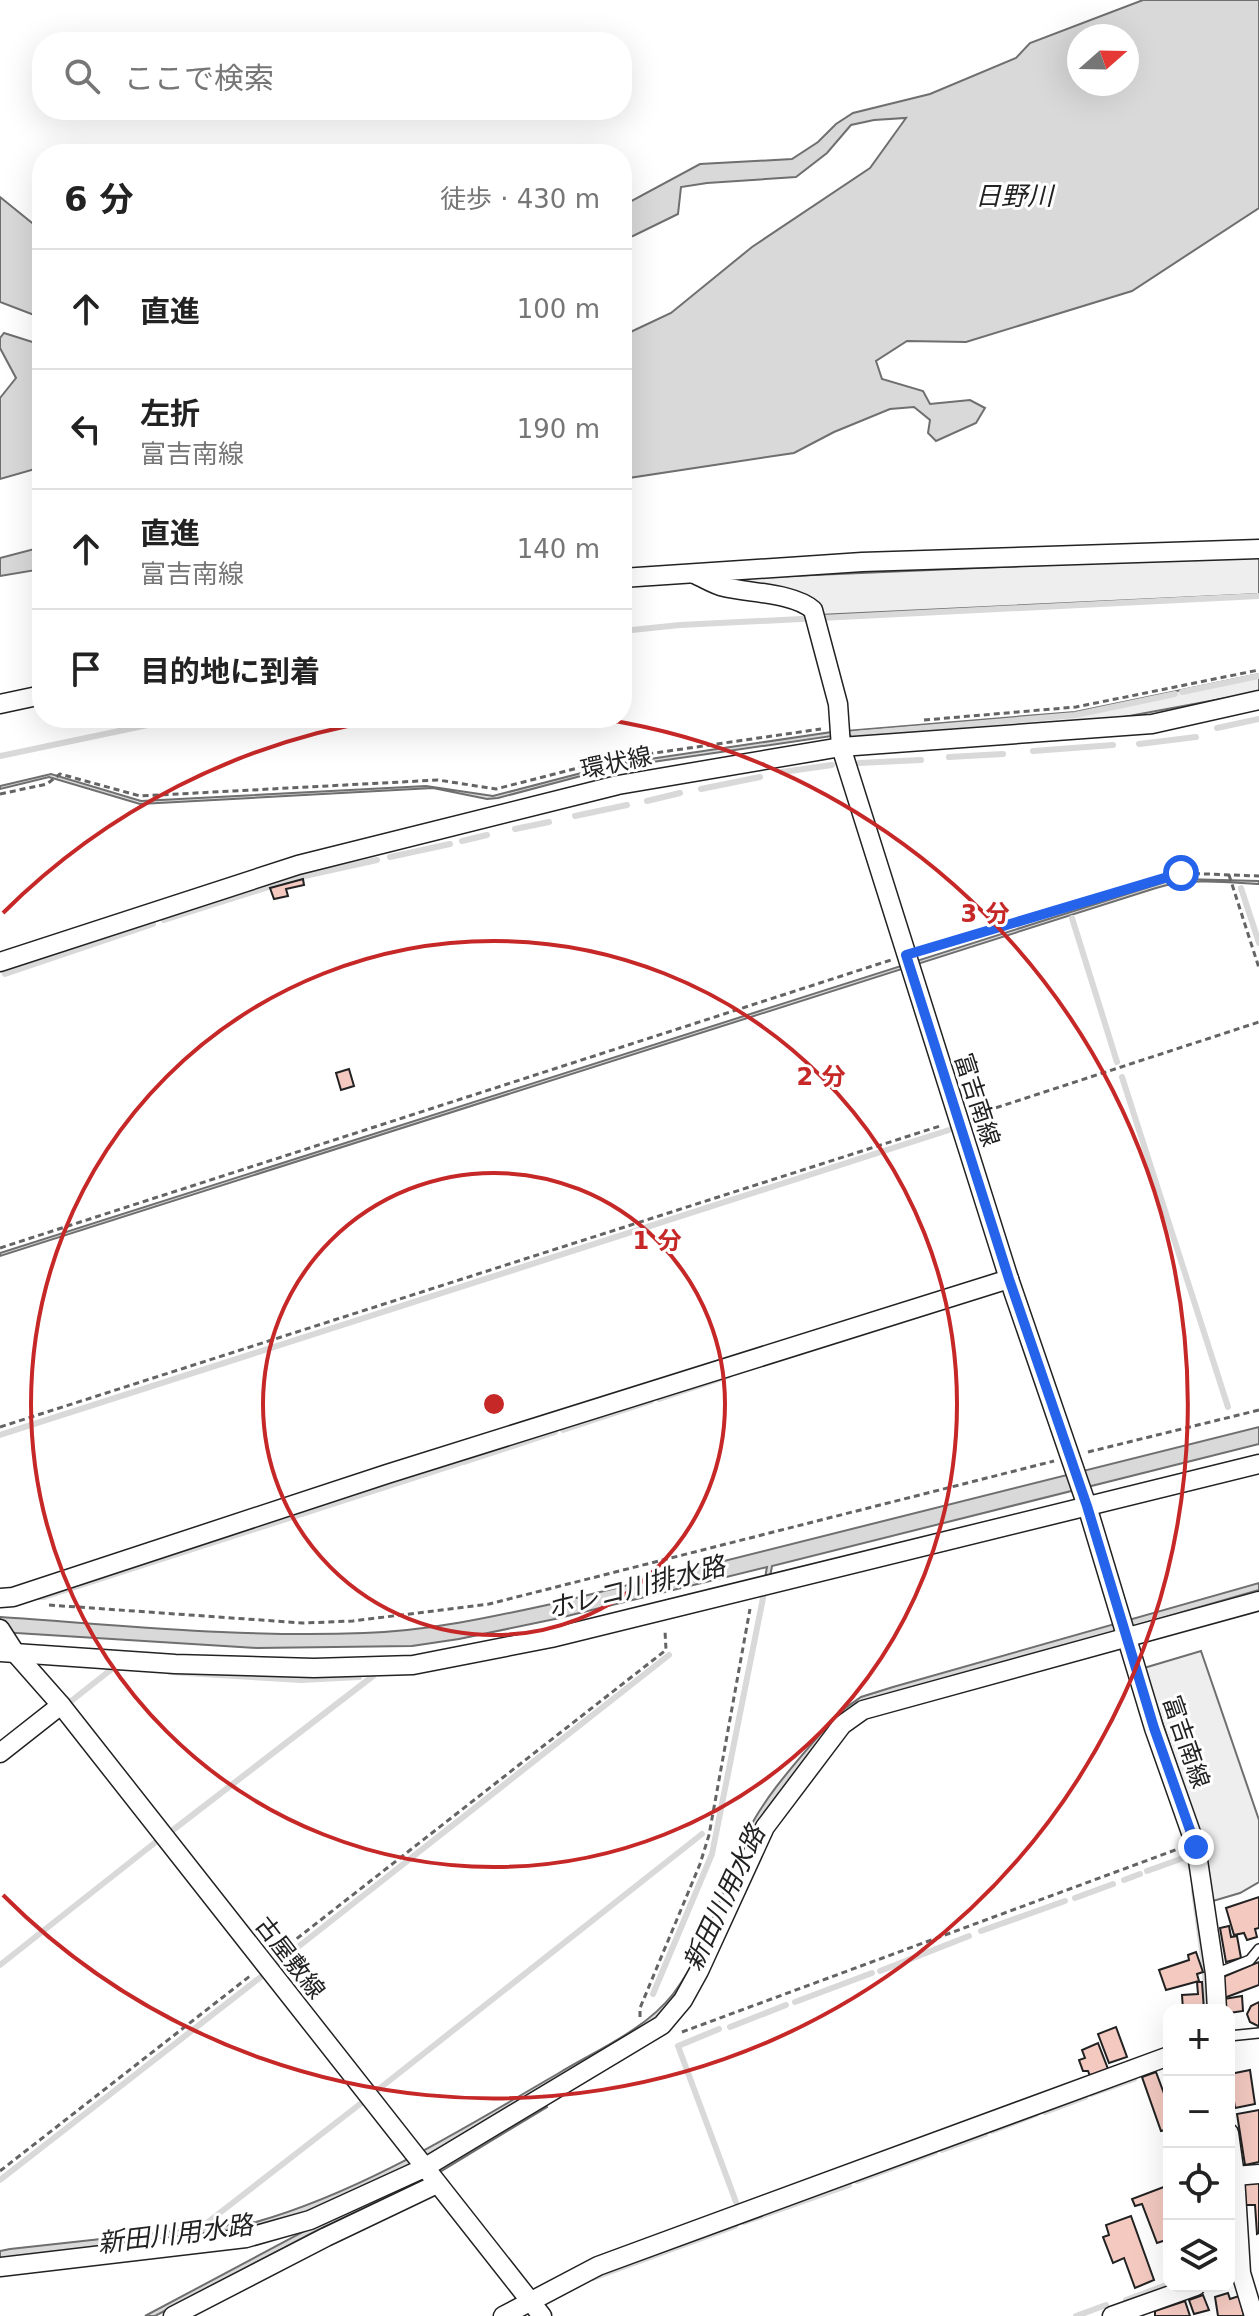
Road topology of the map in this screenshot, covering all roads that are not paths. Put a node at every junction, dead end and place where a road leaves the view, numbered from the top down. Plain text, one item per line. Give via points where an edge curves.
1 (1259, 549) edge
2 (694, 574) junction
3 (632, 577) edge
4 (32, 697) edge
5 (1259, 700) edge
6 (0, 704) edge
7 (841, 747) junction
8 (0, 962) edge
9 (1009, 1279) junction
10 (1259, 1464) edge
11 (1086, 1501) junction
12 (7, 1598) edge
13 (1259, 1601) edge
14 (1127, 1638) junction
15 (6, 1644) edge
16 (61, 1705) junction
17 (0, 1753) edge
18 (1259, 1949) edge
19 (1215, 1974) junction
20 (1217, 2004) edge
21 (1259, 2033) edge
22 (1235, 2035) edge
23 (1163, 2058) edge
24 (424, 2168) junction
25 (1259, 2174) edge
26 (1235, 2176) joint
27 (437, 2184) junction
28 (0, 2267) edge
29 (1243, 2273) edge
30 (1179, 2292) edge
31 (536, 2309) edge
32 (173, 2316) edge
33 (503, 2316) edge
34 (1112, 2316) edge
35 (1254, 2316) edge

1 - 2 street via 878,561
2 - 3 street
2 - 7 street, 富吉南線 via 720,586 807,604 813,610 838,704
4 - 6 street
5 - 7 street, 環状線 via 1152,724
7 - 8 street, 環状線 via 618,785 298,865
7 - 9 street, 富吉南線
9 - 11 street, 富吉南線
9 - 12 street
10 - 11 street
11 - 14 street, 富吉南線
11 - 15 street via 753,1590 413,1665 175,1664
13 - 14 street
14 - 19 street, 富吉南線 via 1195,1843
14 - 24 street via 863,1710 842,1725 765,1827 699,1971 662,2025
15 - 16 street, 古屋敷線
16 - 17 street
16 - 24 street, 古屋敷線
18 - 19 lane via 1250,1960
19 - 20 street, 富吉南線
21 - 22 lane
23 - 31 street via 598,2266
24 - 27 street, 古屋敷線
24 - 28 street via 310,2220 246,2238
25 - 26 street
26 - 29 street
27 - 31 street, 古屋敷線
27 - 32 street
29 - 35 street
30 - 34 street
31 - 33 street

